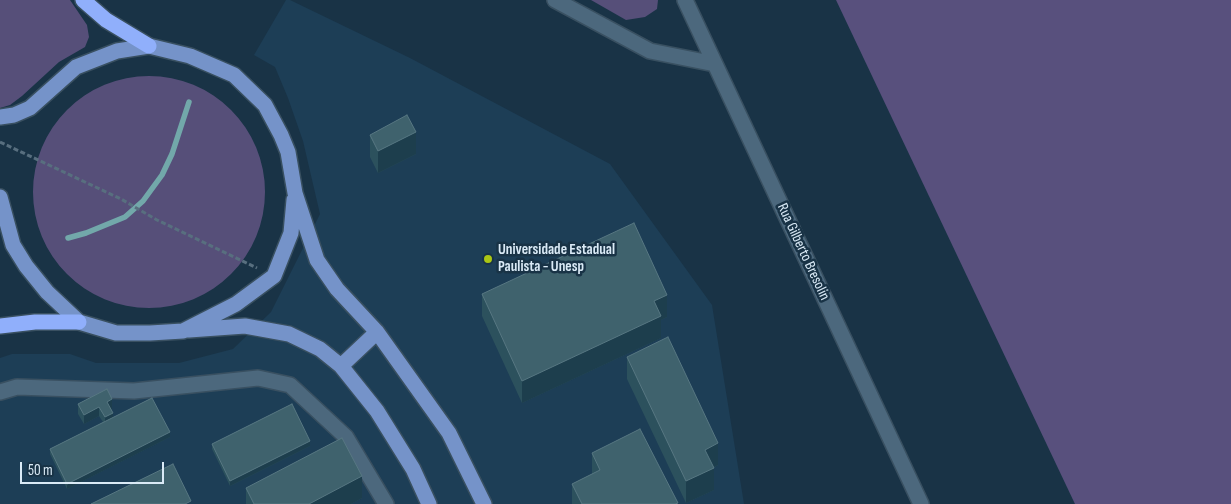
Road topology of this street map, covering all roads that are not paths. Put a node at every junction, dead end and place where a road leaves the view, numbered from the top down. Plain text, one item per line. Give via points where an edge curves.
1 (83, 0) edge
2 (555, 0) edge
3 (684, 0) edge
4 (149, 46) junction
5 (714, 64) junction
6 (0, 118) edge
7 (295, 192) junction
8 (0, 197) edge
9 (79, 322) junction
10 (0, 326) edge
11 (183, 331) junction
12 (377, 332) junction
13 (342, 366) junction
14 (0, 392) edge
15 (386, 504) edge
16 (430, 504) edge
17 (484, 504) edge
18 (921, 504) edge

1 - 4 highway via 106,20
2 - 5 street via 650,51
3 - 5 street, Rua Gilberto Bresolin
4 - 6 main road via 117,51 76,67 30,108
4 - 7 main road via 190,56 234,75 265,106 288,152
5 - 18 street, Rua Gilberto Bresolin
7 - 11 main road via 291,232 274,276 236,304
7 - 12 main road via 317,260
8 - 9 main road via 13,246 47,292
9 - 10 highway
9 - 11 main road via 116,333
11 - 13 main road via 245,326 289,334 320,349
12 - 13 main road
12 - 17 main road via 448,433
13 - 16 main road via 377,412 413,469
14 - 15 street via 17,387 134,390 258,378 290,385 346,437

